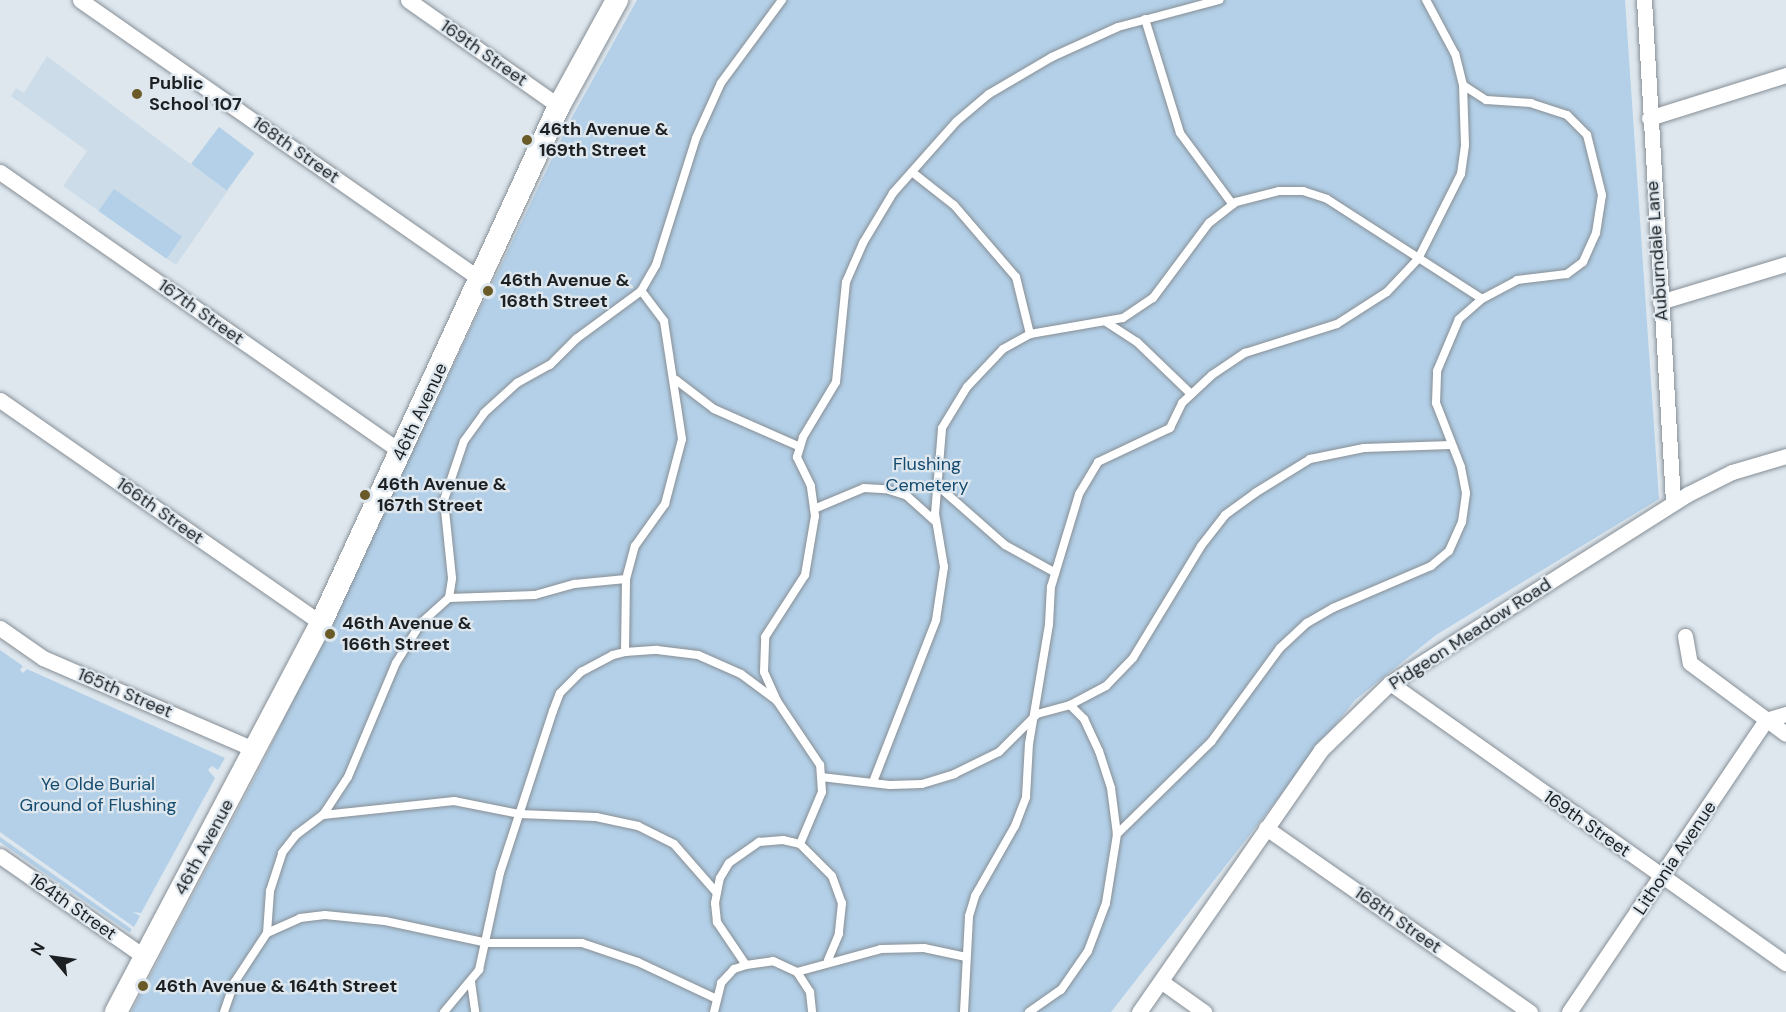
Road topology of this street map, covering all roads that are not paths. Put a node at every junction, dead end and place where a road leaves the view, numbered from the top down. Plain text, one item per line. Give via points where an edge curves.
1 (80, 0) edge
2 (408, 0) edge
3 (617, 0) edge
4 (782, 0) edge
5 (1219, 0) edge
6 (1426, 0) edge
7 (1644, 0) edge
8 (1145, 19) junction
9 (1786, 75) edge
10 (1463, 85) junction
11 (559, 105) junction
12 (1649, 118) junction
13 (0, 172) edge
14 (912, 172) junction
15 (1233, 205) junction
16 (1418, 259) junction
17 (1786, 264) edge
18 (482, 280) junction
19 (641, 291) junction
20 (1482, 299) junction
21 (1660, 302) junction
22 (1106, 322) junction
23 (1030, 334) junction
24 (676, 380) junction
25 (1191, 394) junction
26 (0, 400) edge
27 (1451, 445) junction
28 (800, 447) junction
29 (401, 452) junction
30 (1786, 456) edge
31 (938, 486) junction
32 (1673, 502) junction
33 (814, 509) junction
34 (936, 522) junction
35 (1054, 572) junction
36 (626, 579) junction
37 (449, 598) junction
38 (321, 623) junction
39 (0, 628) edge
40 (1685, 636) dead end
41 (625, 652) junction
42 (1390, 682) junction
43 (777, 701) junction
44 (1070, 705) junction
45 (1036, 714) junction
46 (1786, 714) edge
47 (1766, 720) junction
48 (1786, 734) edge
49 (256, 750) junction
50 (821, 777) junction
51 (873, 782) junction
52 (519, 814) junction
53 (323, 815) junction
54 (1266, 828) junction
55 (1117, 834) junction
56 (800, 843) junction
57 (0, 856) edge
58 (1663, 877) junction
59 (716, 892) junction
60 (267, 933) junction
61 (488, 943) junction
62 (146, 957) junction
63 (966, 957) junction
64 (828, 960) junction
65 (1786, 963) edge
66 (747, 965) junction
67 (797, 972) junction
68 (471, 982) junction
69 (1162, 982) junction
70 (715, 998) junction
71 (116, 1012) edge
72 (224, 1012) edge
73 (444, 1012) edge
74 (475, 1012) edge
75 (714, 1012) edge
76 (812, 1012) edge
77 (964, 1012) edge
78 (1029, 1012) edge
79 (1139, 1012) edge
80 (1204, 1012) edge
81 (1530, 1012) edge
82 (1569, 1012) edge

1 - 18 street, 168th Street
2 - 11 street, 169th Street
3 - 11 street, 46th Avenue
4 - 19 lane via 722,83 696,138 656,265
5 - 8 lane
6 - 10 lane via 1451,45
7 - 12 street, Auburndale Lane
8 - 14 lane via 1052,57 989,94 957,121
8 - 15 lane via 1180,133
9 - 12 street
10 - 16 lane via 1465,135 1461,174
10 - 20 lane via 1486,100 1531,103 1567,115 1587,135 1602,195 1596,233 1583,262 1568,274 1517,280
11 - 18 street, 46th Avenue
12 - 21 street, Auburndale Lane
13 - 29 street, 167th Street
14 - 23 lane via 954,205 1016,277
14 - 28 lane via 893,193 863,243 846,282 836,382
15 - 16 lane via 1279,191 1315,194
15 - 22 lane via 1209,222 1153,298 1123,318
16 - 20 lane
16 - 25 lane via 1387,292 1337,324 1245,353
17 - 21 street
18 - 29 street, 46th Avenue
19 - 24 lane via 664,321
19 - 37 lane via 576,339 550,365 517,383 484,413 464,441 444,501 452,578
20 - 27 lane via 1459,319 1437,371 1436,403
21 - 32 street, Auburndale Lane
22 - 23 lane
22 - 25 lane via 1137,342
23 - 31 lane via 1004,350 967,387 957,403 942,428
24 - 28 lane via 714,409
24 - 36 lane via 682,439 674,474 665,504 635,546
25 - 35 lane via 1170,428 1098,462 1079,494
26 - 38 street, 166th Street
27 - 44 lane via 1364,448 1310,459 1255,493 1226,515 1201,546 1133,658 1106,686
27 - 55 lane via 1466,493 1462,522 1449,551 1431,566 1307,623 1262,668 1211,742
28 - 33 lane via 797,457 811,486
29 - 38 street, 46th Avenue
30 - 32 street, Pidgeon Meadow Road via 1732,472
31 - 34 lane
31 - 35 lane via 1005,545
32 - 42 street, Pidgeon Meadow Road
33 - 34 lane via 864,488 886,489 907,496
33 - 43 lane via 813,541 805,575 765,637 764,672
34 - 51 lane via 944,567 936,620
35 - 45 lane
36 - 37 lane via 574,584 535,595
36 - 41 lane
37 - 53 lane via 421,623 396,663 348,777
38 - 49 street, 46th Avenue
39 - 49 street, 165th Street via 43,658
40 - 47 street via 1690,663
41 - 43 lane via 657,650 698,655 741,674
41 - 52 lane via 581,672 560,693
42 - 54 street, Pidgeon Meadow Road via 1321,750
42 - 58 street, 169th Street
43 - 50 lane via 820,765
44 - 45 lane
44 - 55 lane via 1084,719 1099,751 1111,788
45 - 51 lane via 999,752 954,774 922,783
45 - 63 lane via 1029,744 1026,797 1008,841 975,896
46 - 47 street
47 - 48 street
47 - 58 street, Lithonia Avenue
49 - 62 street, 46th Avenue
50 - 51 lane
50 - 56 lane via 822,792
52 - 53 lane via 454,801
52 - 59 lane via 596,816 638,826 674,844
52 - 61 lane via 499,879
53 - 60 lane via 296,835 282,852 270,891
54 - 69 street, Pidgeon Meadow Road
54 - 81 street, 168th Street
55 - 78 lane via 1106,903 1088,951 1061,990
56 - 59 lane via 759,842 744,849 729,863
56 - 64 lane via 832,876 842,903 839,934
57 - 62 street, 164th Street
58 - 65 street, 169th Street
58 - 82 street, Lithonia Avenue
59 - 66 lane via 717,922
60 - 61 lane via 300,918 325,915 385,921
60 - 72 lane via 234,983
61 - 68 lane
61 - 70 lane via 582,943 638,962
62 - 71 street, 46th Avenue
63 - 64 lane via 924,948 881,949
63 - 77 lane
64 - 67 lane
66 - 67 lane via 773,961
66 - 70 lane via 734,969
67 - 76 lane via 810,992
68 - 73 lane
68 - 74 lane
69 - 79 street, Pidgeon Meadow Road
69 - 80 street
70 - 75 lane

